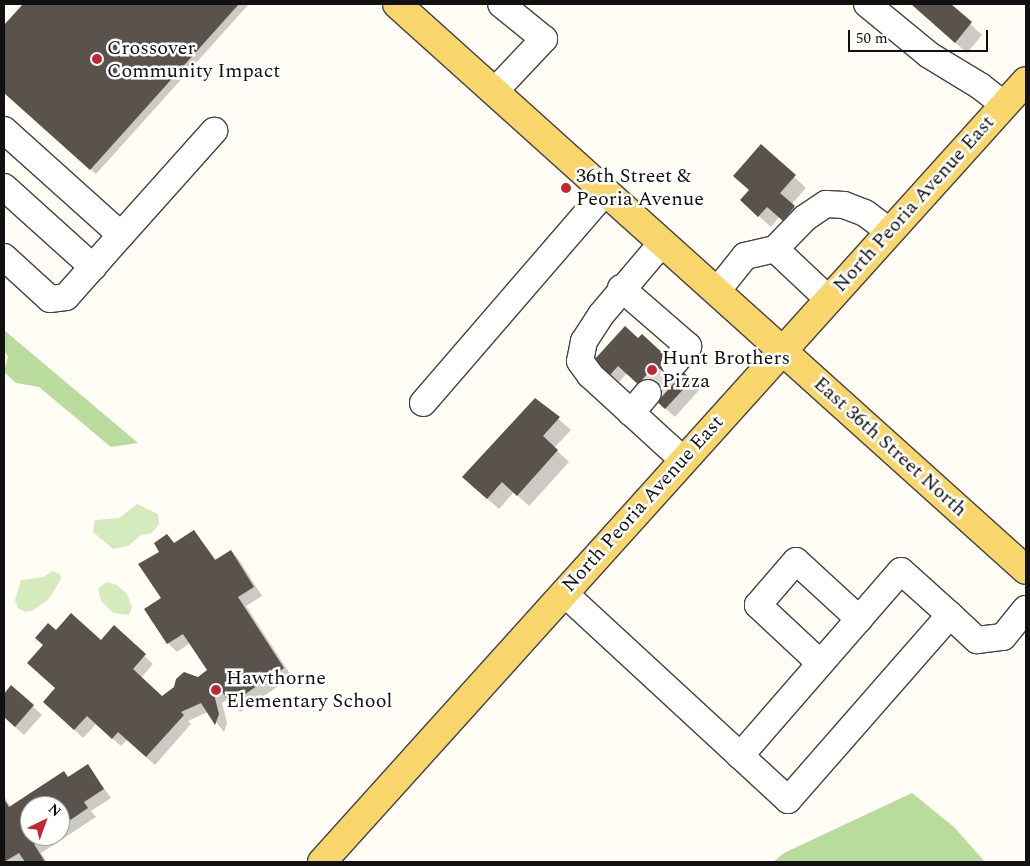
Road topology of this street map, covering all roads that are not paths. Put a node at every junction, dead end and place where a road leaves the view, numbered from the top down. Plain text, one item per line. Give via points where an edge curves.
1 (397, 4) edge
2 (501, 4) edge
3 (867, 4) edge
4 (1026, 80) edge
5 (494, 92) junction
6 (1004, 105) junction
7 (4, 130) edge
8 (214, 130) dead end
9 (4, 187) edge
10 (605, 192) junction
11 (889, 231) junction
12 (121, 235) junction
13 (662, 242) junction
14 (775, 249) junction
15 (4, 257) edge
16 (93, 267) junction
17 (621, 288) junction
18 (716, 291) junction
19 (828, 299) junction
20 (782, 350) junction
21 (674, 363) tunnel mouth
22 (648, 393) tunnel mouth
23 (423, 403) dead end
24 (631, 413) junction
25 (683, 460) junction
26 (1026, 570) edge
27 (564, 593) junction
28 (1026, 610) edge
29 (950, 615) junction
30 (859, 619) junction
31 (820, 663) junction
32 (740, 756) junction
33 (322, 862) edge

1 - 5 main road, East 36th Street North
2 - 5 lane via 544,39
3 - 6 lane via 929,55
4 - 6 main road, North Peoria Avenue East
5 - 10 main road, East 36th Street North
6 - 11 main road, North Peoria Avenue East
7 - 12 lane
8 - 12 lane
9 - 16 lane
10 - 13 main road, East 36th Street North
10 - 23 lane
11 - 14 lane via 864,212 844,205 826,204 805,218
11 - 19 main road, North Peoria Avenue East
12 - 16 lane
13 - 17 lane
13 - 18 main road, East 36th Street North
14 - 18 lane via 745,256
14 - 19 lane
15 - 16 lane via 50,299 66,297
17 - 21 lane via 688,346
17 - 24 lane via 584,341 580,361 590,375
18 - 20 main road, East 36th Street North
19 - 20 main road, North Peoria Avenue East
20 - 25 main road, North Peoria Avenue East
20 - 26 main road, East 36th Street North
22 - 24 lane
24 - 25 lane
25 - 27 main road, North Peoria Avenue East
27 - 32 lane
27 - 33 main road, North Peoria Avenue East
28 - 29 lane via 1003,636 977,640
29 - 30 lane via 901,571
29 - 32 lane via 788,800
30 - 31 lane
30 - 31 lane via 796,562 758,605
31 - 32 lane

